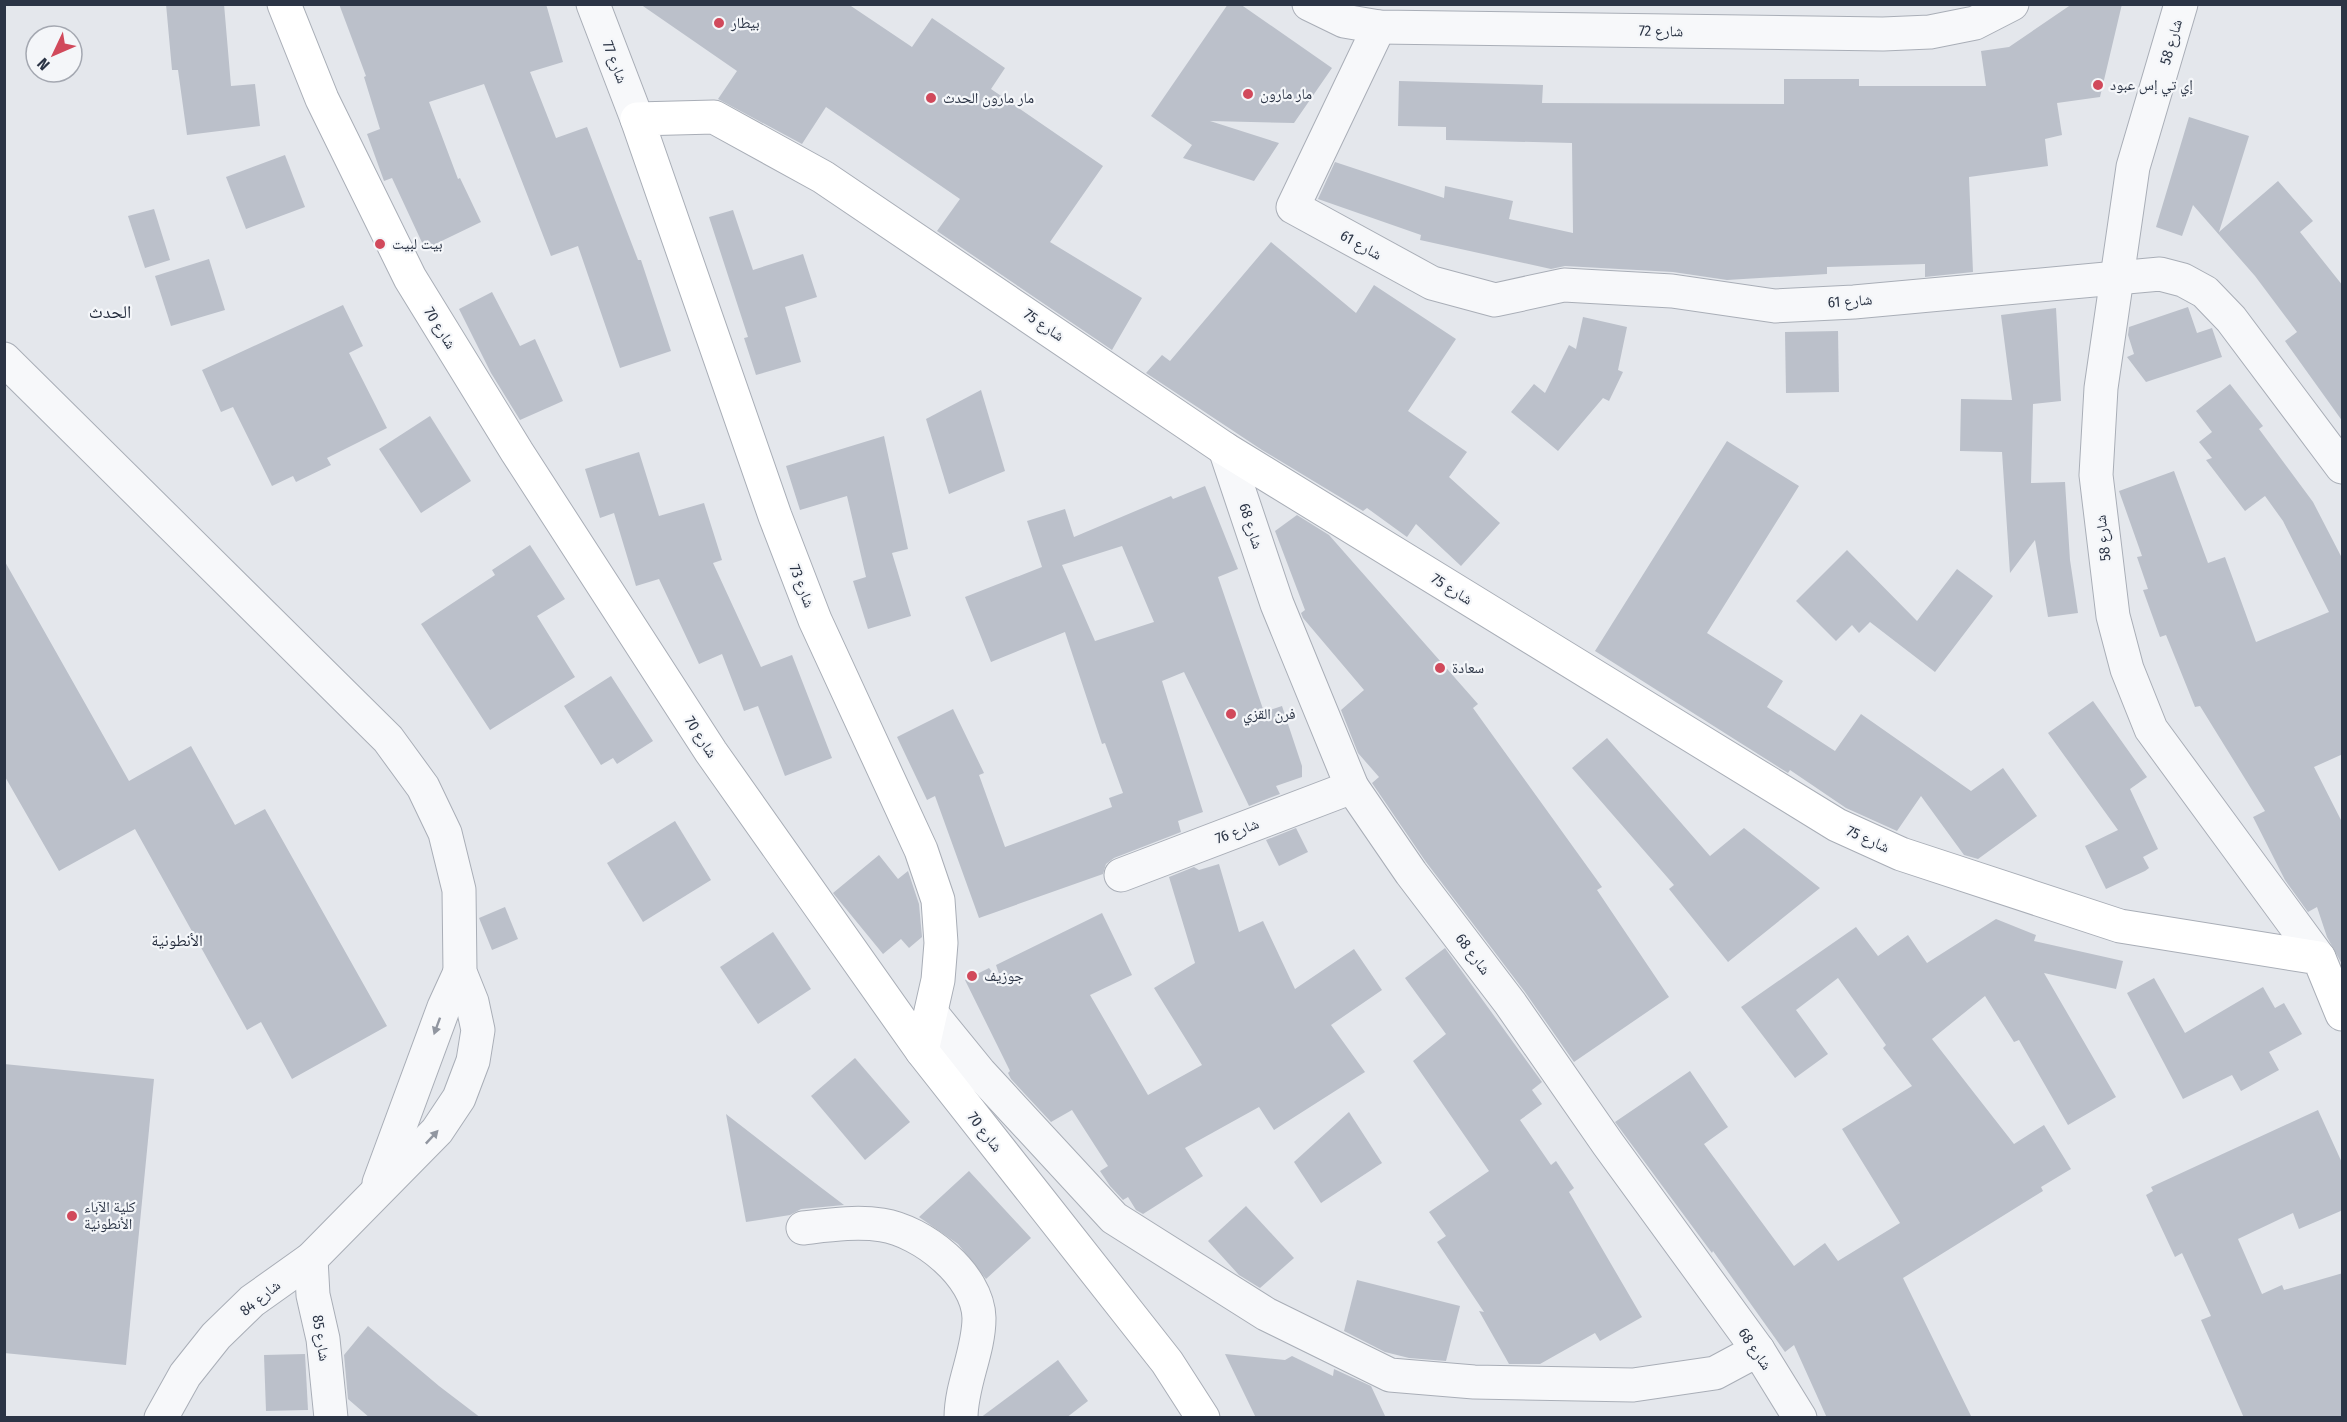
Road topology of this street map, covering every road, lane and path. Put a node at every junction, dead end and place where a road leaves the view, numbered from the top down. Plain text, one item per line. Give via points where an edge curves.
1 (284, 4) edge
2 (593, 4) edge
3 (1309, 4) edge
4 (2012, 4) edge
5 (2181, 4) edge
6 (1379, 27) junction
7 (637, 119) junction
8 (2117, 280) junction
9 (4, 359) edge
10 (1225, 449) junction
11 (2343, 467) edge
12 (1352, 787) junction
13 (1121, 874) dead end
14 (2319, 958) junction
15 (460, 972) junction
16 (932, 1014) junction
17 (2343, 1014) edge
18 (922, 1051) junction
19 (376, 1193) junction
20 (803, 1228) dead end
21 (310, 1259) junction
22 (1758, 1350) junction
23 (157, 1417) edge
24 (1798, 1417) edge
25 (331, 1418) edge
26 (961, 1418) edge
27 (1203, 1418) edge

1 - 18 street, شارع 70 via 322,99 416,288 711,752
2 - 7 street, شارع 77
3 - 6 street, شارع 72 via 1344,21
4 - 6 street, شارع 72 via 1975,23 1930,32 1883,34
5 - 8 street, شارع 58 via 2133,166
6 - 8 street, شارع 61 via 1293,207 1432,283 1495,300 1564,285 1672,291 1775,306
7 - 10 street, شارع 75 via 714,117 823,177
7 - 16 street, شارع 73 via 779,527 815,620 921,850 938,900 940,943
8 - 11 street, شارع 61 via 2160,274 2205,292 2231,319
8 - 14 street, شارع 58 via 2101,388 2096,475 2113,616 2127,669 2151,729
9 - 15 street via 317,666 388,739 423,786 445,833 459,890
10 - 12 street, شارع 68 via 1277,604
10 - 14 street, شارع 75 via 1837,825 1901,854 2120,926
12 - 13 street, شارع 76
12 - 22 street, شارع 68
14 - 17 street, شارع 58
15 -> 19 street
19 -> 15 street, شارع 84 via 437,1131 459,1098 478,1030
16 - 18 street, شارع 73
16 - 22 street via 980,1073 1114,1218 1266,1314 1390,1375 1474,1382 1633,1385 1715,1373
18 - 27 street, شارع 70 via 1167,1362
19 - 21 street, شارع 84
20 - 26 street via 883,1225 944,1255 976,1300 979,1317
21 - 23 street, شارع 84 via 252,1301 216,1336
21 - 25 street, شارع 85
22 - 24 street, شارع 68

